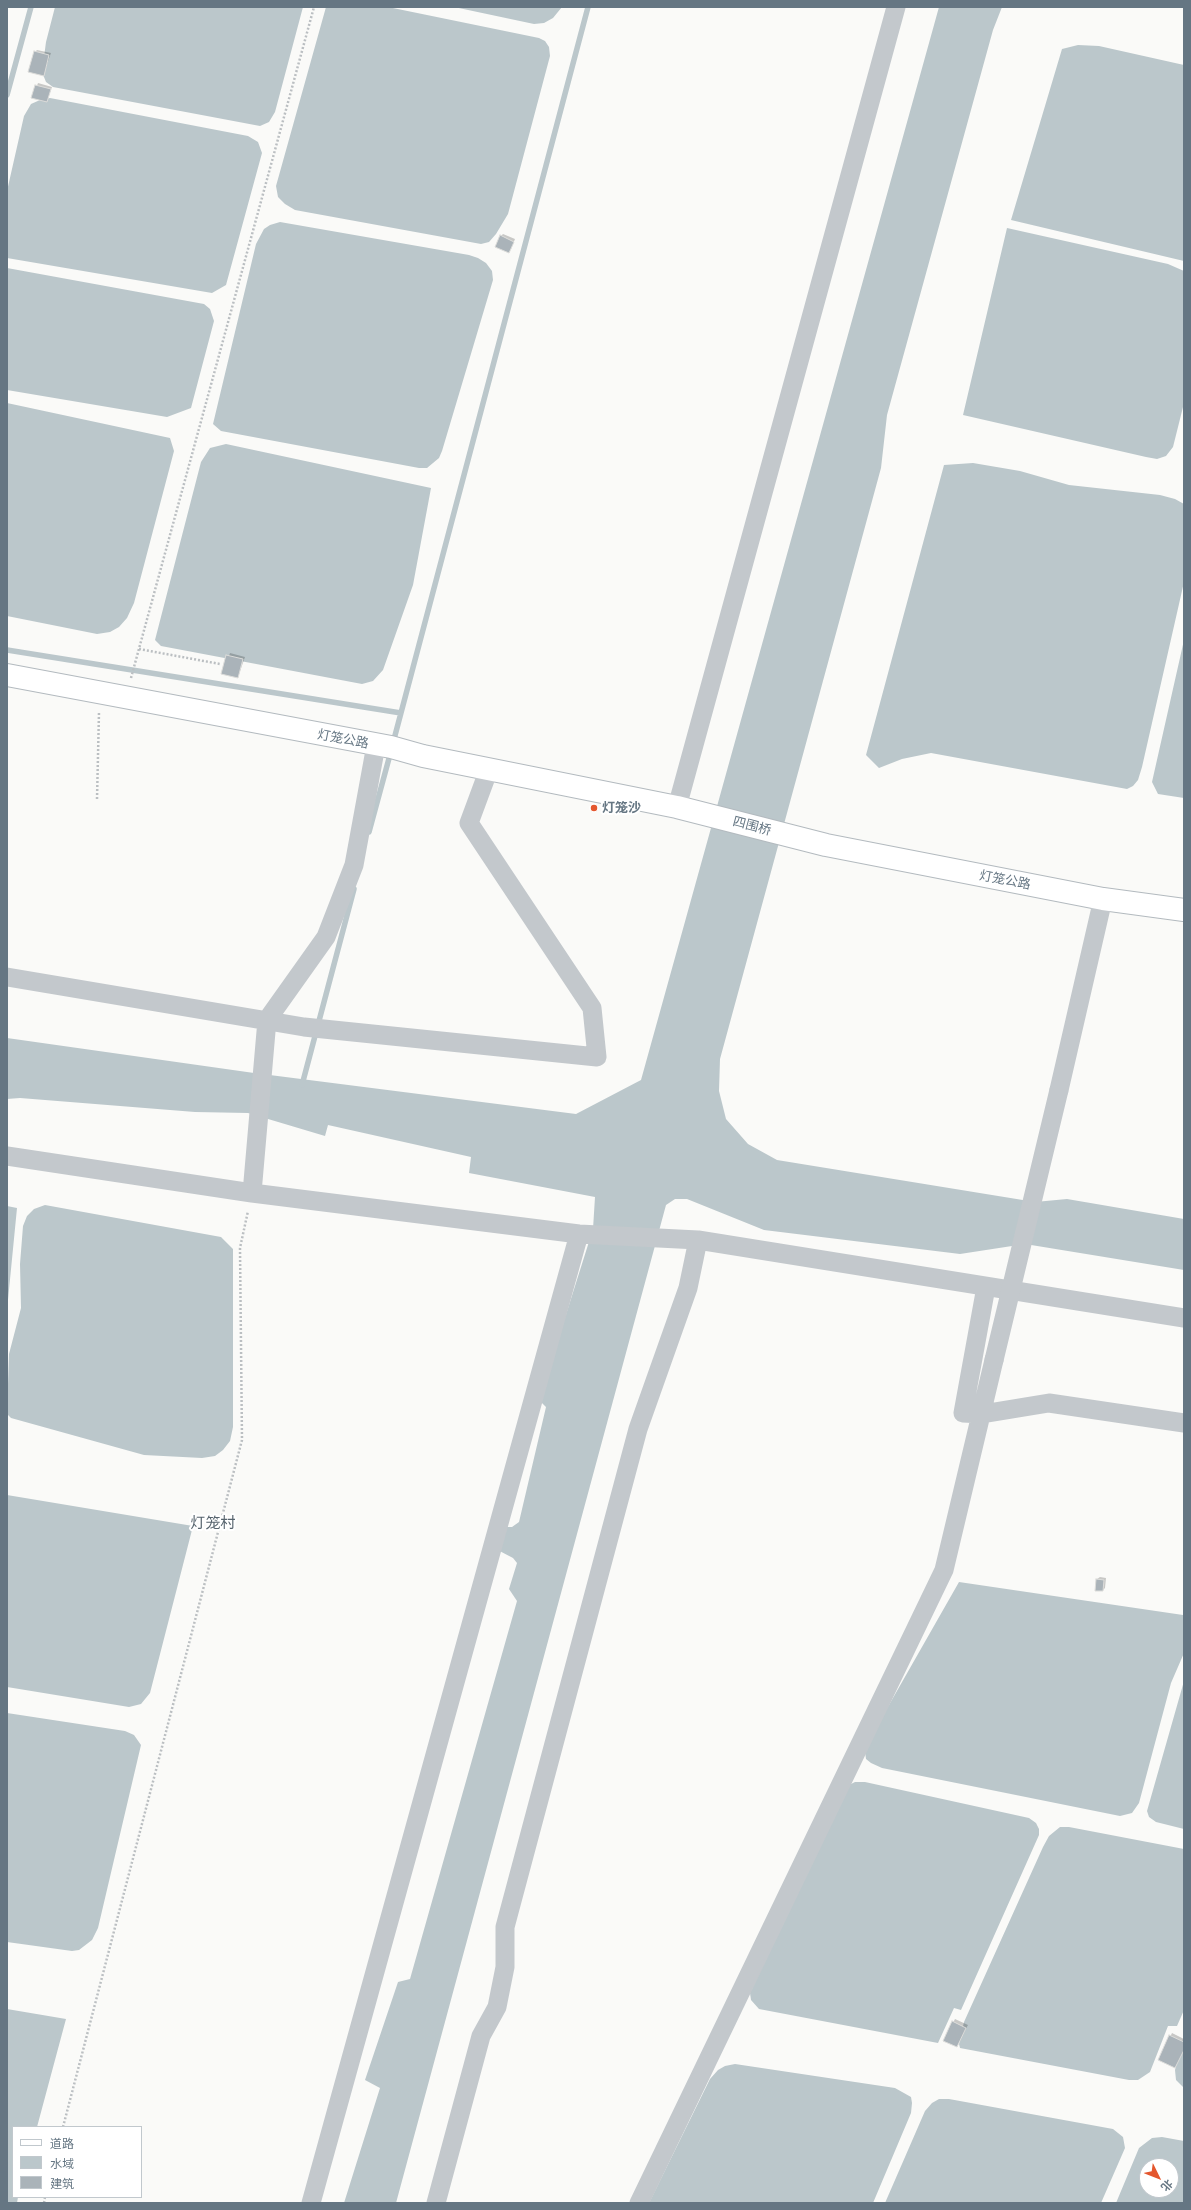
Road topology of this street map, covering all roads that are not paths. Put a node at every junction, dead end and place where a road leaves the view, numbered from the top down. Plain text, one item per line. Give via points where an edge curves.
1 (896, 7) edge
2 (7, 675) edge
3 (384, 746) junction
4 (489, 769) junction
5 (677, 806) junction
6 (826, 845) joint
7 (1103, 899) junction
8 (1184, 910) edge
9 (7, 977) edge
10 (267, 1020) junction
11 (7, 1156) edge
12 (252, 1193) junction
13 (579, 1234) junction
14 (698, 1240) junction
15 (986, 1287) junction
16 (1184, 1318) edge
17 (982, 1414) junction
18 (1184, 1423) edge
19 (310, 2203) edge
20 (436, 2203) edge
21 (638, 2203) edge

1 - 5 street
2 - 3 street, 灯笼公路
3 - 4 street, 灯笼公路
3 - 10 street via 354,865 326,937
4 - 5 street, 灯笼公路
4 - 10 street via 469,823 592,1008 596,1057 329,1030
5 - 6 street, 四围桥
6 - 7 street, 灯笼公路
7 - 8 street, 灯笼公路
7 - 17 street, bridge
9 - 10 street
10 - 12 street
11 - 12 street
12 - 13 street
13 - 14 street
13 - 19 street
14 - 15 street
14 - 20 street via 688,1288 636,1437 505,1927 505,1967 497,2007 481,2036
15 - 16 street
15 - 17 street via 963,1413
17 - 18 street via 1049,1403
17 - 21 street via 944,1570

